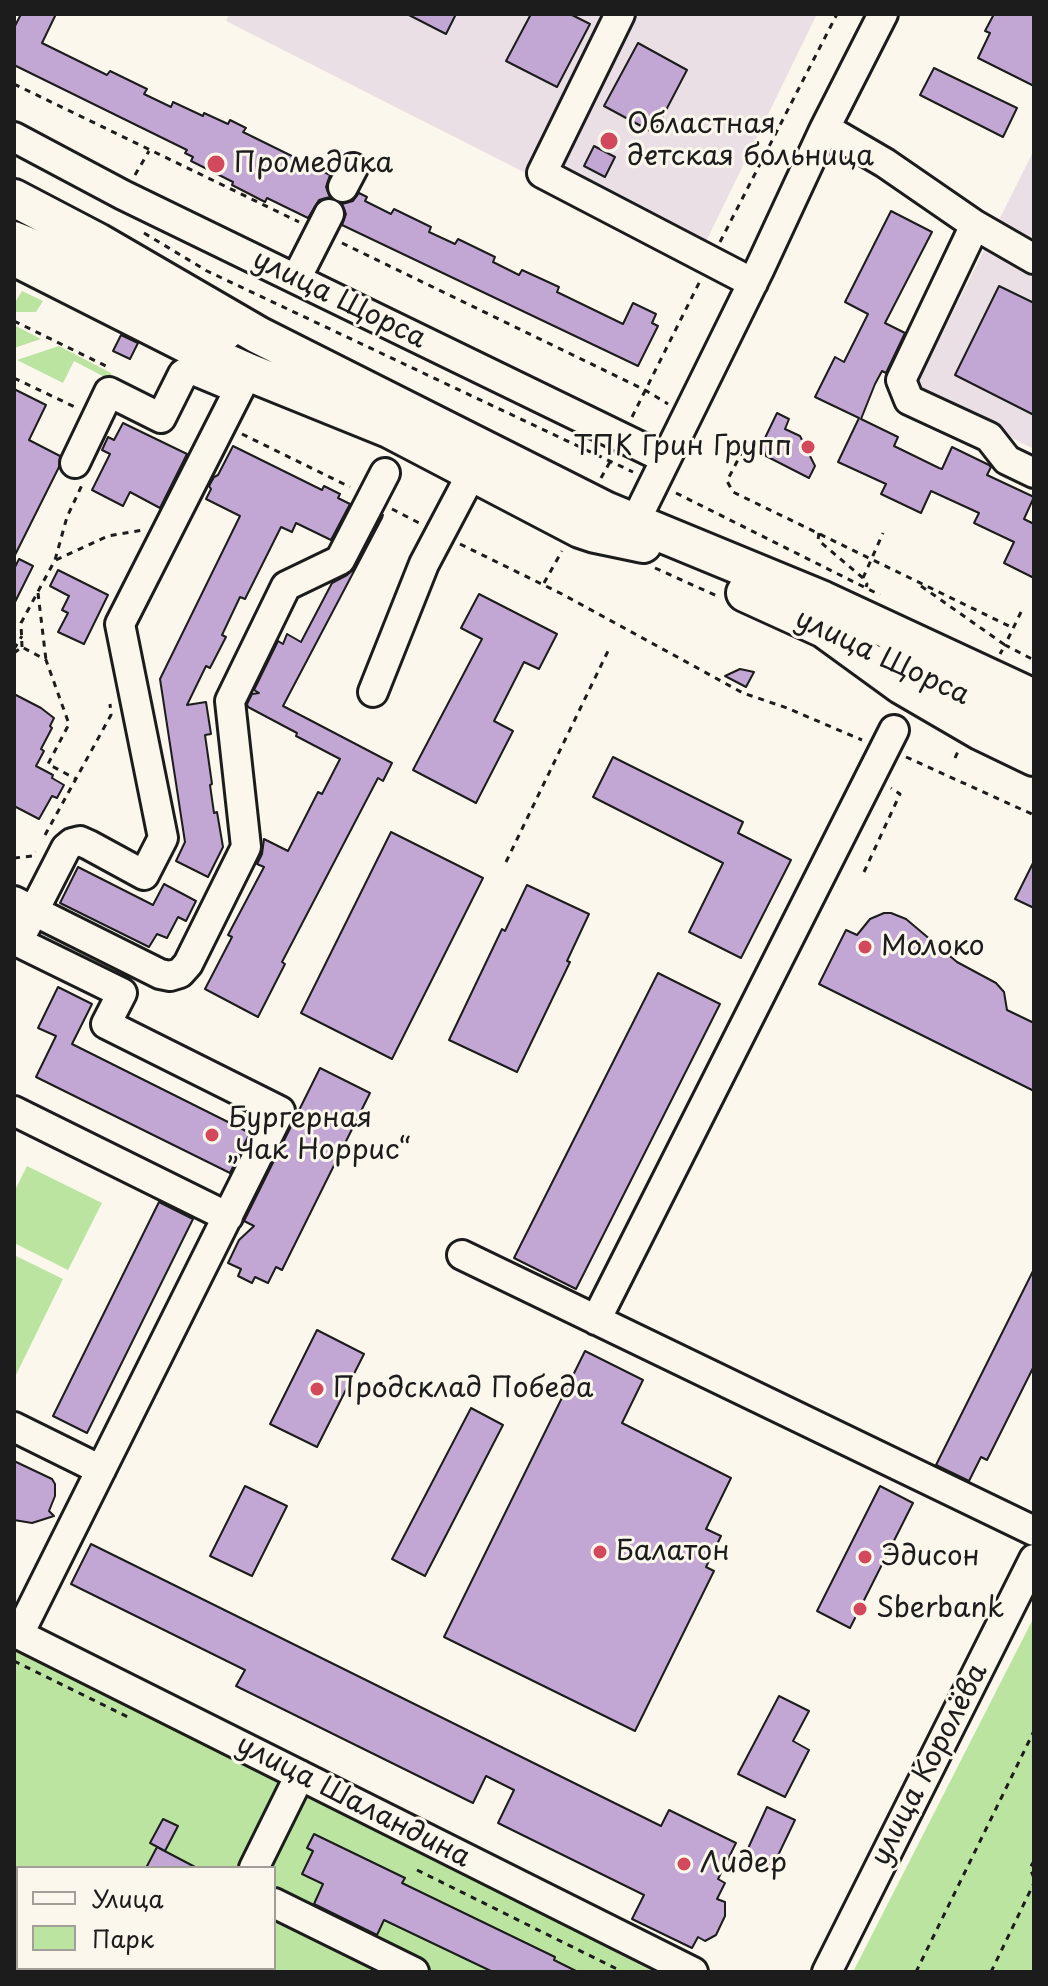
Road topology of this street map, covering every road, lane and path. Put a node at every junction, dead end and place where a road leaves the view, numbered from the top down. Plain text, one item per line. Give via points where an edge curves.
1 (620, 14) edge
2 (837, 14) edge
3 (883, 14) edge
4 (14, 84) edge
5 (825, 128) junction
6 (14, 137) edge
7 (149, 151) junction
8 (123, 195) junction
9 (14, 198) edge
10 (324, 223) junction
11 (975, 225) junction
12 (14, 228) edge
13 (140, 230) dead end
14 (14, 236) edge
15 (14, 257) edge
16 (1034, 259) edge
17 (710, 261) junction
18 (87, 265) junction
19 (756, 277) junction
20 (296, 279) junction
21 (14, 321) edge
22 (258, 335) junction
23 (119, 373) dead end
24 (14, 378) edge
25 (244, 381) junction
26 (645, 390) junction
27 (688, 415) junction
28 (95, 417) junction
29 (222, 424) junction
30 (389, 429) junction
31 (616, 450) junction
32 (743, 450) dead end
33 (80, 470) joint
34 (385, 473) dead end
35 (472, 473) junction
36 (1034, 473) edge
37 (372, 498) junction
38 (632, 515) junction
39 (170, 526) junction
40 (819, 533) junction
41 (883, 533) dead end
42 (440, 535) junction
43 (871, 559) junction
44 (55, 560) junction
45 (863, 578) junction
46 (867, 584) dead end
47 (543, 585) junction
48 (38, 593) junction
49 (879, 594) dead end
50 (1021, 612) dead end
51 (1013, 628) junction
52 (824, 629) junction
53 (22, 636) junction
54 (22, 647) junction
55 (14, 651) edge
56 (608, 651) dead end
57 (46, 660) junction
58 (1034, 660) edge
59 (373, 692) dead end
60 (1034, 698) edge
61 (110, 700) dead end
62 (990, 709) junction
63 (1034, 725) edge
64 (1034, 731) edge
65 (889, 740) junction
66 (1034, 757) edge
67 (872, 775) junction
68 (76, 779) junction
69 (1034, 815) edge
70 (14, 858) edge
71 (506, 862) dead end
72 (864, 872) dead end
73 (24, 906) edge
74 (16, 946) edge
75 (14, 1111) edge
76 (228, 1217) junction
77 (462, 1255) dead end
78 (596, 1320) junction
79 (14, 1427) edge
80 (101, 1470) junction
81 (1034, 1531) edge
82 (1034, 1559) edge
83 (16, 1643) edge
84 (143, 1724) dead end
85 (1034, 1731) edge
86 (300, 1775) junction
87 (1034, 1861) edge
88 (255, 1866) edge
89 (417, 1870) dead end
90 (1034, 1880) edge
91 (276, 1904) edge
92 (414, 1972) edge
93 (623, 1972) edge
94 (693, 1972) edge
95 (827, 1972) edge
96 (916, 1972) edge
97 (991, 1972) edge

1 - 17 street via 542,173
2 - 17 path
3 - 5 street
4 - 7 path
5 - 11 street
5 - 19 street
6 - 8 street, улица Щорса
7 - 8 path
7 - 10 path
8 - 20 street, улица Щорса
9 - 22 main road, улица Щорса
10 - 20 street
10 - 26 path
11 - 16 street
11 - 36 street via 901,380 909,400 989,437 1007,460
12 - 18 street
13 - 31 path via 207,271
14 - 18 street, улица Щорса
15 - 25 main road, улица Щорса via 196,349
17 - 19 street
17 - 26 path
18 - 22 street
18 - 30 street, улица Щорса via 283,363
19 - 27 street
20 - 31 street, улица Щорса
21 - 23 path
22 - 38 main road, улица Щорса
24 - 28 path
25 - 28 street via 191,369 183,374 161,418 109,392
25 - 29 street
25 - 30 main road, улица Щорса
26 - 27 path
26 - 31 path
27 - 38 street
28 - 33 street
29 - 37 path
29 - 39 street
30 - 35 main road, улица Щорса
31 - 38 street, улица Щорса
31 - 38 path
31 - 38 path
32 - 40 path via 727,481 733,492
33 - 44 path
34 - 37 street
35 - 38 main road, улица Щорса
35 - 42 street
37 - 42 path
37 - 73 street via 340,560 286,586 230,701 246,847 188,964 180,973 160,974
38 - 47 path
38 - 49 path
38 - 52 main road, улица Щорса
38 - 60 main road
39 - 44 path via 108,536
39 - 73 street via 120,624 163,838 144,875 80,841 72,843
40 - 43 path
40 - 45 path via 818,540
41 - 43 path
42 - 47 path
42 - 59 street
43 - 45 path
43 - 51 path
44 - 48 path
45 - 46 path
47 - 65 path via 743,693
48 - 53 path via 21,623
48 - 57 path
50 - 51 path
51 - 58 path via 1005,645
52 - 62 street, улица Щорса
52 - 66 main road via 901,685
53 - 54 path
53 - 55 path
54 - 55 path
54 - 57 path
56 - 71 path
57 - 68 path via 69,724 48,764
61 - 68 path via 111,715
62 - 63 street, улица Щорса
62 - 64 street, улица Щорса
65 - 67 street
65 - 69 path via 916,761
67 - 72 path via 900,794
67 - 78 street
68 - 70 path via 33,856
73 - 74 street
74 - 76 street via 122,993 106,1024 280,1111
75 - 76 street
76 - 80 street
77 - 78 street
78 - 81 street
79 - 80 street
80 - 83 street
82 - 95 street, улица Королёва
83 - 84 path
83 - 86 street, улица Шаландина
85 - 96 path
86 - 88 street
86 - 94 street, улица Шаландина
87 - 90 path
89 - 93 path
90 - 97 path
91 - 92 street

